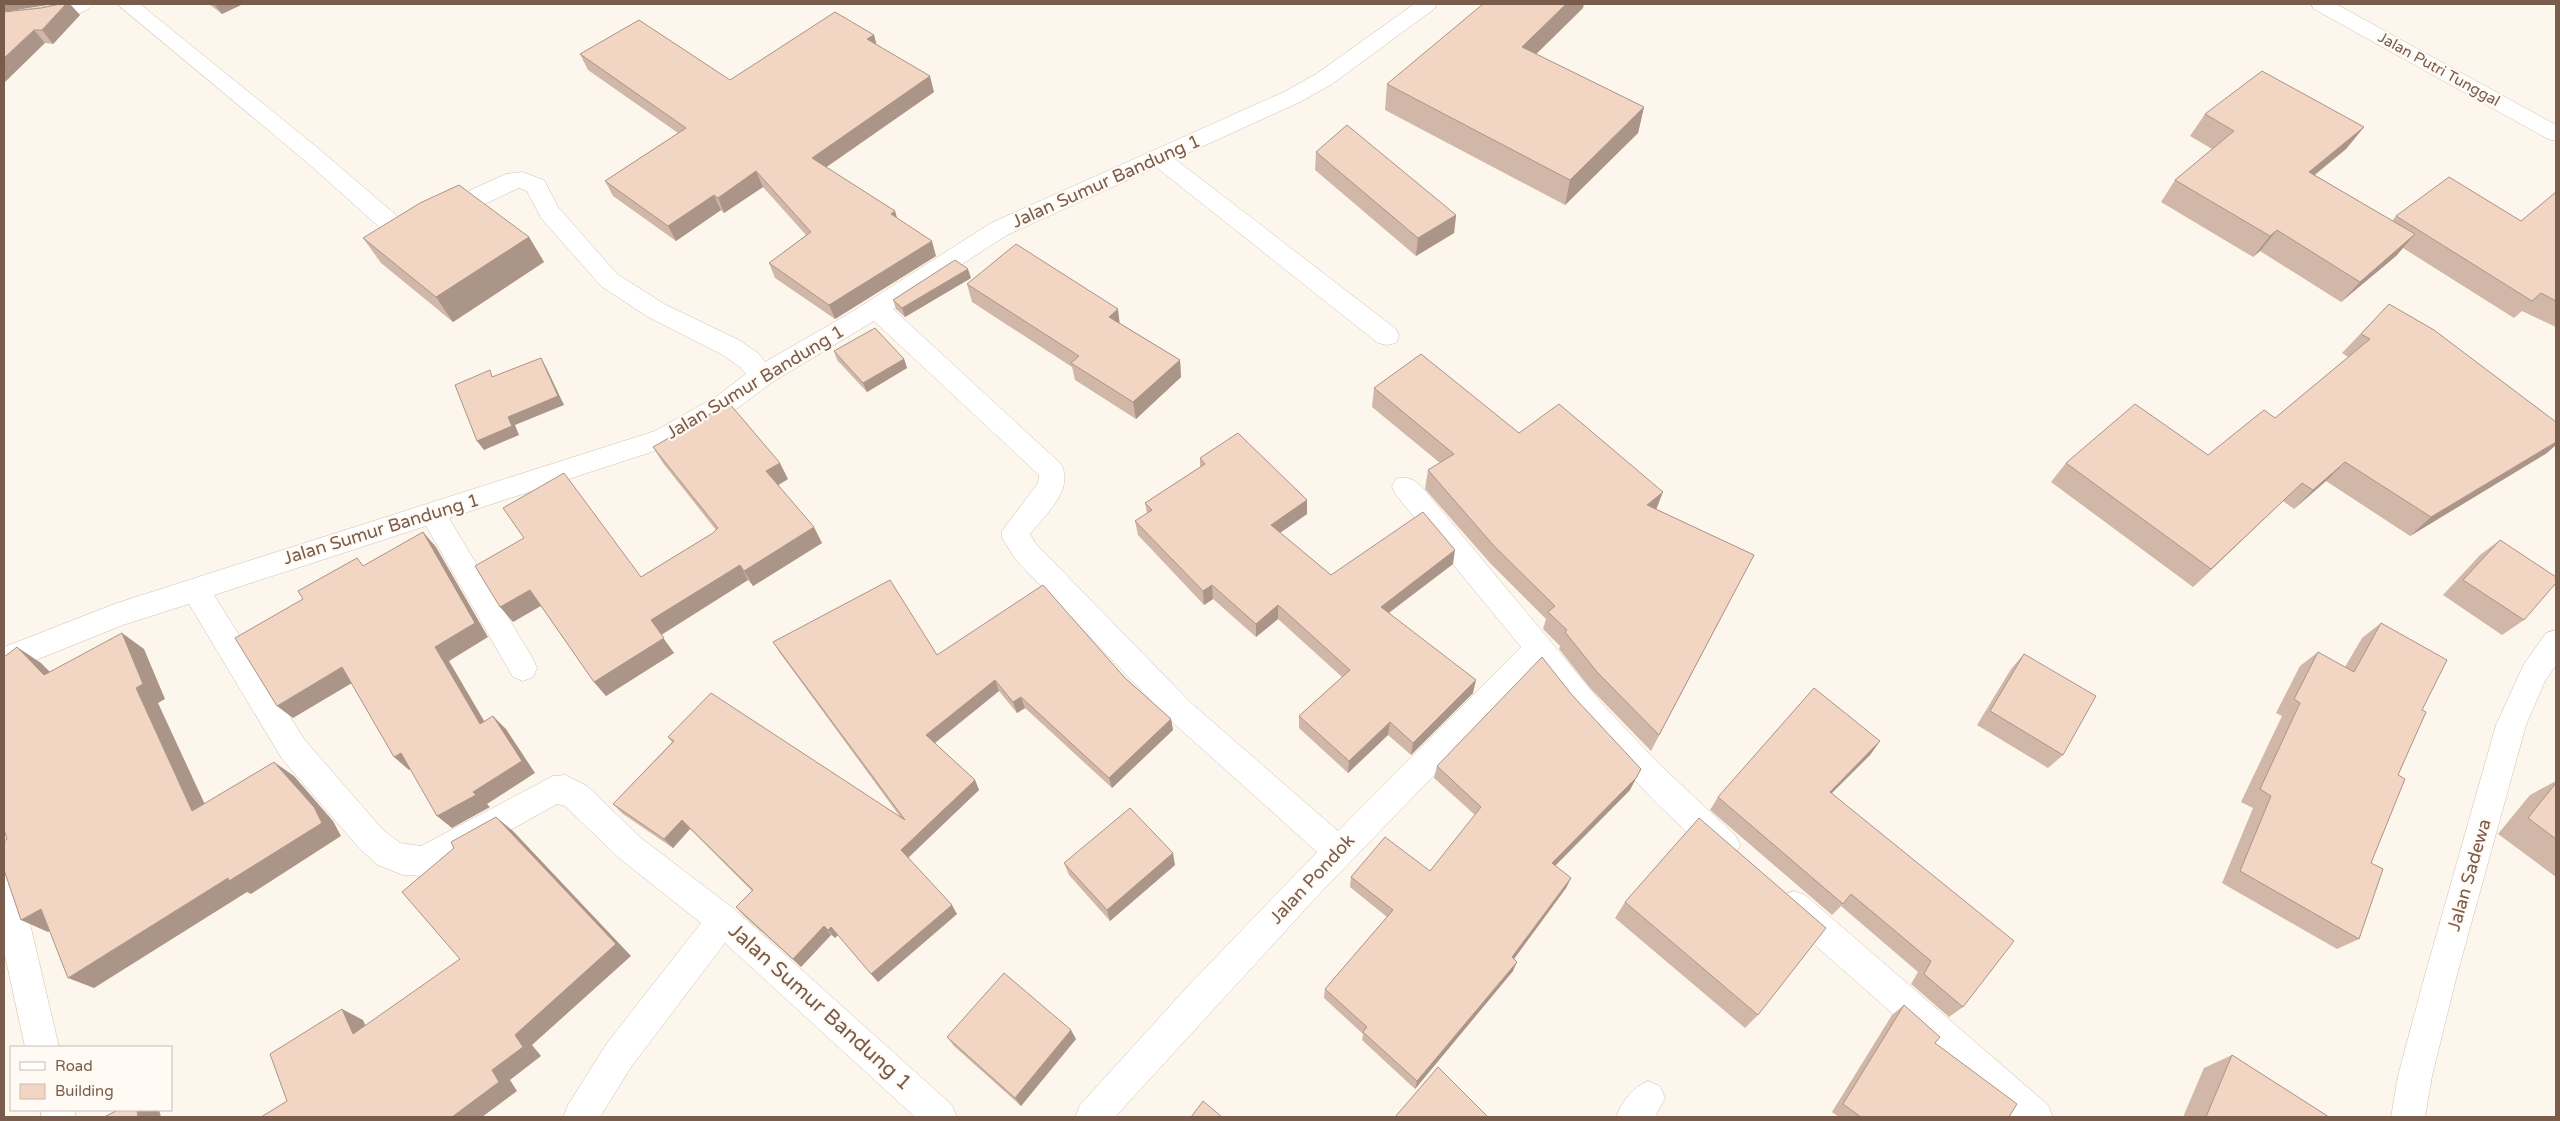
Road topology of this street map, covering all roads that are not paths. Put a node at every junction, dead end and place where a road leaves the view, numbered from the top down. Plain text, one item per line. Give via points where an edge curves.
1 (83, 4) edge
2 (127, 4) edge
3 (1427, 4) edge
4 (2321, 4) edge
5 (4, 19) edge
6 (2556, 134) edge
7 (1159, 158) junction
8 (876, 308) junction
9 (1387, 336) dead end
10 (762, 376) junction
11 (1405, 487) dead end
12 (432, 513) junction
13 (194, 589) junction
14 (2556, 642) edge
15 (1539, 648) junction
16 (4, 660) edge
17 (523, 668) dead end
18 (1338, 851) junction
19 (1742, 860) edge
20 (4, 881) edge
21 (1770, 885) edge
22 (723, 920) junction
23 (42, 1046) edge
24 (580, 1117) edge
25 (940, 1117) edge
26 (1092, 1117) edge
27 (2036, 1117) edge
28 (2408, 1117) edge

1 - 5 street via 62,12
2 - 10 street via 311,154 393,226 400,230 410,229 514,180 529,182 536,186 554,218 609,280 657,311 730,347 749,360
3 - 7 street, Jalan Sumur Bandung 1 via 1324,78 1292,97
4 - 6 street, Jalan Putri Tunggal
7 - 8 street, Jalan Sumur Bandung 1 via 999,229
7 - 9 street
8 - 10 street, Jalan Sumur Bandung 1
8 - 18 street via 1052,471 1050,488 1016,531 1016,538 1026,552 1180,711
10 - 12 street, Jalan Sumur Bandung 1 via 726,403 664,438
11 - 15 street via 1455,543
12 - 13 street, Jalan Sumur Bandung 1
12 - 17 street
13 - 16 street, Jalan Sumur Bandung 1 via 117,615
13 - 22 street via 293,749 371,839 389,854 403,860 424,861 553,790 565,790 576,796 630,848
14 - 28 street, Jalan Sadewa via 2534,673 2511,725 2441,976 2415,1076
15 - 18 street, Jalan Pondok
15 - 19 street via 1579,698 1633,756 1685,810
18 - 26 street, Jalan Pondok via 1180,1018
20 - 23 street
21 - 27 street
22 - 24 street, Jalan Sumur Bandung 1 via 619,1055
22 - 25 street, Jalan Sumur Bandung 1

